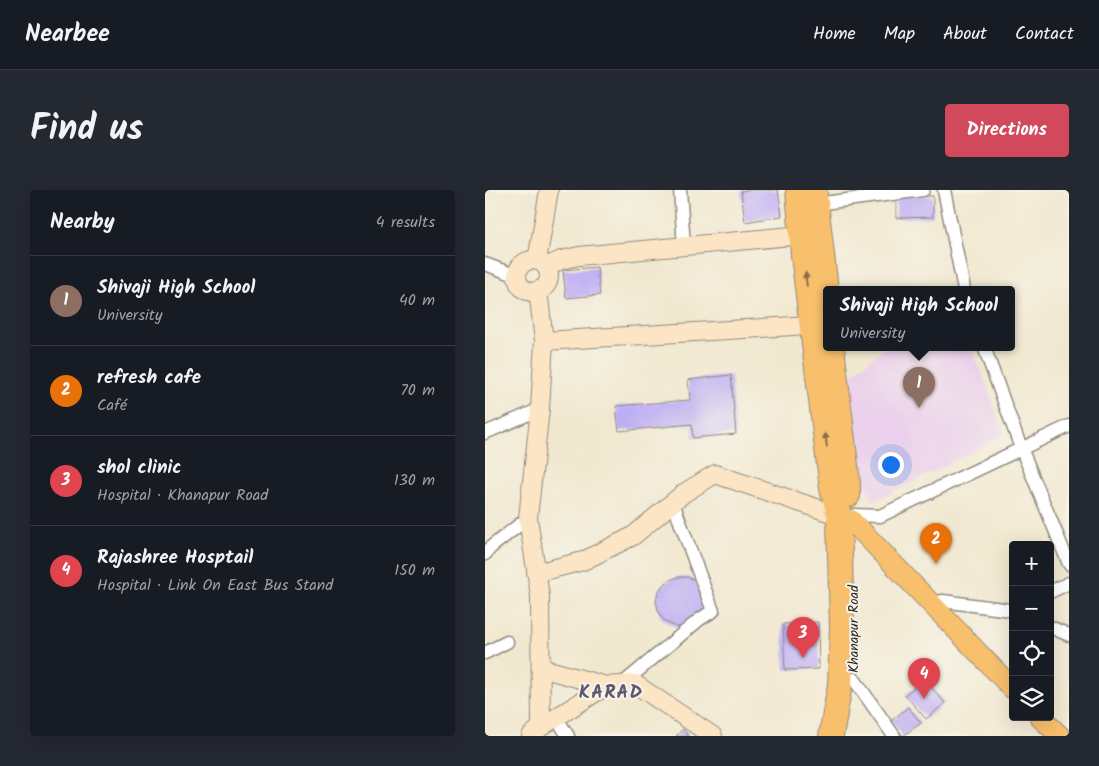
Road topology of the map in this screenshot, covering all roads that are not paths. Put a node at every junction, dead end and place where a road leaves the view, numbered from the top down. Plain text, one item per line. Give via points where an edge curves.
1 (549, 190) edge
2 (680, 190) edge
3 (923, 190) edge
4 (944, 190) edge
5 (809, 195) edge
6 (802, 235) junction
7 (684, 246) junction
8 (485, 264) edge
9 (542, 264) junction
10 (517, 276) junction
11 (825, 286) edge
12 (963, 286) edge
13 (538, 290) junction
14 (819, 324) edge
15 (544, 341) junction
16 (832, 351) edge
17 (985, 351) edge
18 (540, 409) junction
19 (1069, 426) edge
20 (485, 432) edge
21 (1021, 448) junction
22 (673, 503) junction
23 (845, 516) junction
24 (528, 518) junction
25 (485, 554) edge
26 (1069, 564) edge
27 (536, 573) junction
28 (1069, 583) edge
29 (1054, 590) edge
30 (930, 603) junction
31 (1009, 610) edge
32 (1054, 629) edge
33 (1069, 635) edge
34 (507, 642) dead end
35 (485, 653) edge
36 (541, 668) junction
37 (854, 679) junction
38 (613, 685) junction
39 (1009, 685) edge
40 (556, 718) junction
41 (1044, 721) edge
42 (536, 732) edge
43 (568, 736) edge
44 (713, 736) edge
45 (831, 736) edge
46 (845, 736) edge
47 (894, 736) edge
48 (1059, 736) edge

1 - 9 street
2 - 7 street
3 - 5 street
4 - 12 street
5 - 6 highway
5 - 11 highway
6 - 7 street
14 -> 6 highway via 803,255
7 - 9 street via 579,256
8 - 10 street
9 - 10 street via 529,260 518,270
9 - 13 street via 548,272 547,282
10 - 13 street via 524,289
13 - 15 street
14 - 15 street
23 -> 14 highway via 832,489
15 - 18 street
16 - 23 highway via 848,483
17 - 21 street
18 - 20 street
18 - 24 street
19 - 21 street
21 - 23 street via 880,516
21 - 26 street
22 - 23 street via 715,474
22 - 27 street via 633,536 583,561
22 - 38 street via 713,611
23 - 30 main road
23 - 37 highway, Khanapur Road via 853,556
23 - 45 highway via 840,685
24 - 25 street
24 - 27 street
27 - 36 street via 540,596
28 - 29 street
30 - 31 street via 943,601
30 - 39 main road
32 - 33 street
34 - 35 street
36 - 38 street
36 - 42 street
37 - 46 highway, Khanapur Road
37 - 47 street
38 - 40 street
38 - 44 street via 635,684
40 - 42 street
40 - 43 street
41 - 48 main road

